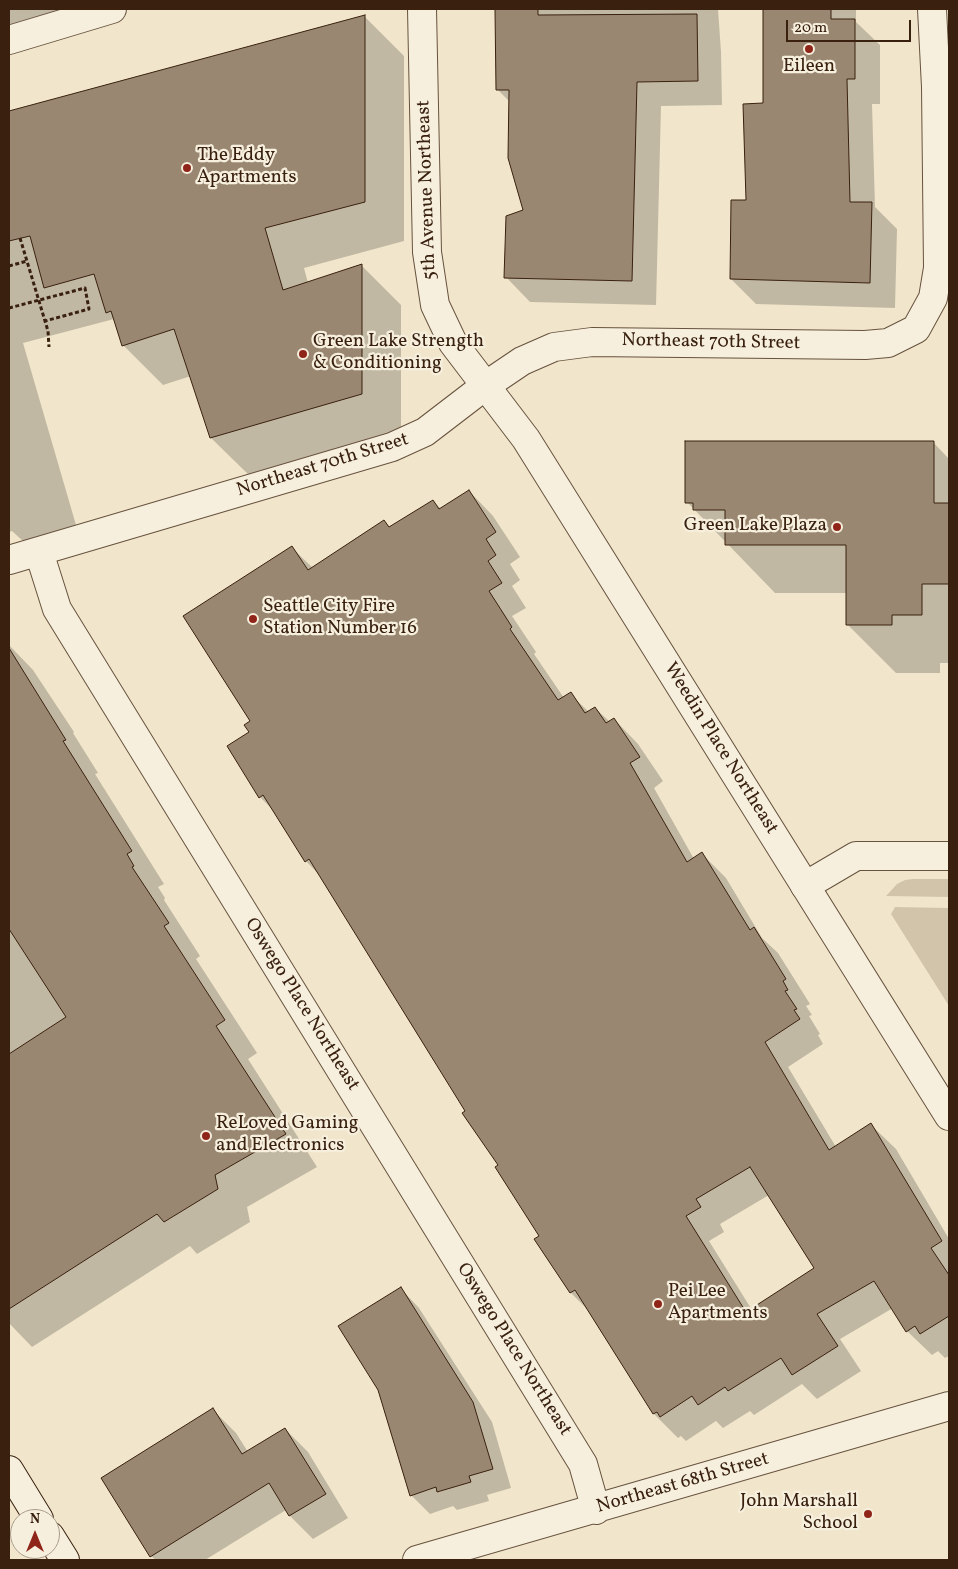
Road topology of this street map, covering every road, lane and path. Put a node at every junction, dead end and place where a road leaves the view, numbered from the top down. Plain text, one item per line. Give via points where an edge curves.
1 (112, 9) edge
2 (422, 9) edge
3 (932, 9) edge
4 (9, 40) edge
5 (20, 238) dead end
6 (27, 261) junction
7 (9, 266) edge
8 (39, 300) junction
9 (9, 308) edge
10 (45, 321) junction
11 (49, 347) dead end
12 (485, 386) junction
13 (39, 552) junction
14 (9, 560) edge
15 (949, 856) edge
16 (805, 886) junction
17 (949, 1116) edge
18 (949, 1406) edge
19 (9, 1470) edge
20 (34, 1509) edge
21 (596, 1510) junction
22 (417, 1560) edge

1 - 4 street
2 - 12 street, 5th Avenue Northeast via 426,252 434,305 453,342
3 - 12 street, Northeast 70th Street via 938,268 933,298 916,329 888,343 865,345 592,342 554,347 522,361
5 - 6 path
6 - 7 path
6 - 8 path
8 - 9 path
8 - 10 path
8 - 10 path via 84,288 89,309
10 - 11 path
12 - 13 street, Northeast 70th Street via 425,432 392,447
12 - 16 street, Weedin Place Northeast via 526,439
13 - 14 street, Northeast 70th Street
13 - 21 street, Oswego Place Northeast via 57,609 583,1464
15 - 16 street via 856,856
16 - 17 street, Weedin Place Northeast
18 - 21 street, Northeast 68th Street
19 - 20 street
21 - 22 street, Northeast 68th Street

